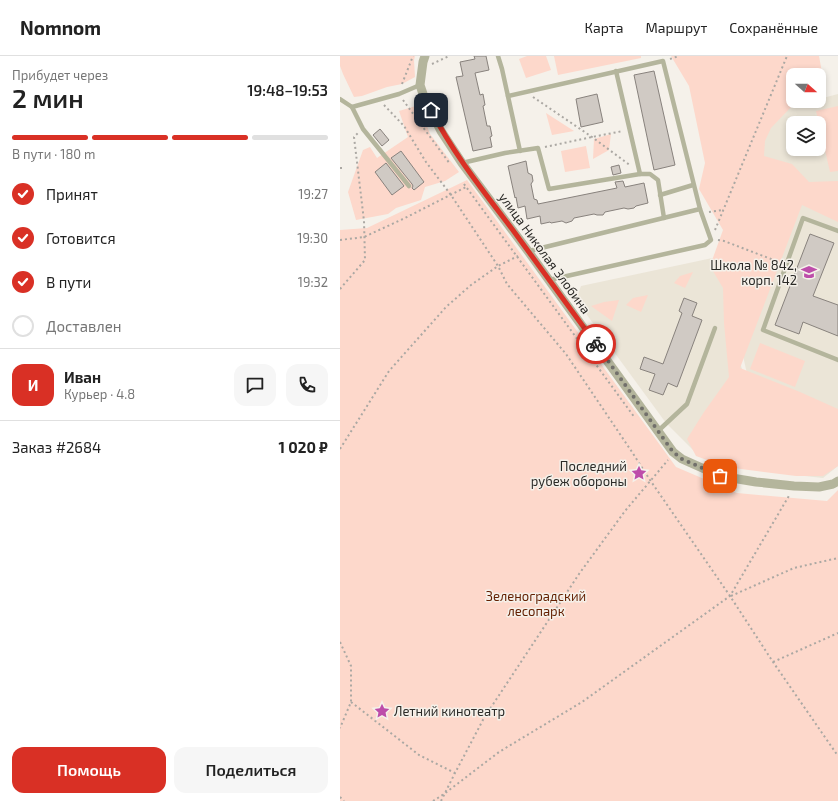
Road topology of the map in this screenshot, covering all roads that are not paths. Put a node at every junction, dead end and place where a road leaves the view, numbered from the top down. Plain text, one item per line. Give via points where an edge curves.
1 (425, 56) edge
2 (498, 56) edge
3 (616, 71) junction
4 (420, 85) junction
5 (508, 96) junction
6 (340, 99) edge
7 (352, 107) junction
8 (520, 151) junction
9 (462, 163) junction
10 (640, 174) junction
11 (693, 185) junction
12 (409, 186) dead end
13 (660, 195) junction
14 (701, 211) junction
15 (664, 218) junction
16 (838, 232) edge
17 (528, 251) junction
18 (549, 280) junction
19 (715, 328) dead end
20 (838, 360) edge
21 (658, 431) junction
22 (838, 481) edge

1 - 4 street, улица Николая Злобина
2 - 5 lane
3 - 5 lane
3 - 10 lane
3 - 11 lane via 662,61
4 - 7 lane via 399,94
4 - 9 street, улица Николая Злобина via 441,131
5 - 8 lane
6 - 7 lane
7 - 12 lane via 363,129
8 - 9 lane
8 - 10 lane via 538,148 549,189
9 - 17 street, улица Николая Злобина
10 - 13 lane via 650,174 658,180
11 - 13 lane
11 - 14 lane
13 - 15 lane
14 - 15 lane
14 - 18 lane via 711,240 705,245
15 - 17 lane
16 - 20 lane via 803,218 763,330
17 - 18 street, улица Николая Злобина
18 - 21 street, улица Николая Злобина
19 - 21 lane via 687,404
21 - 22 street, улица Николая Злобина via 673,452 682,459 720,476 794,486 819,487

